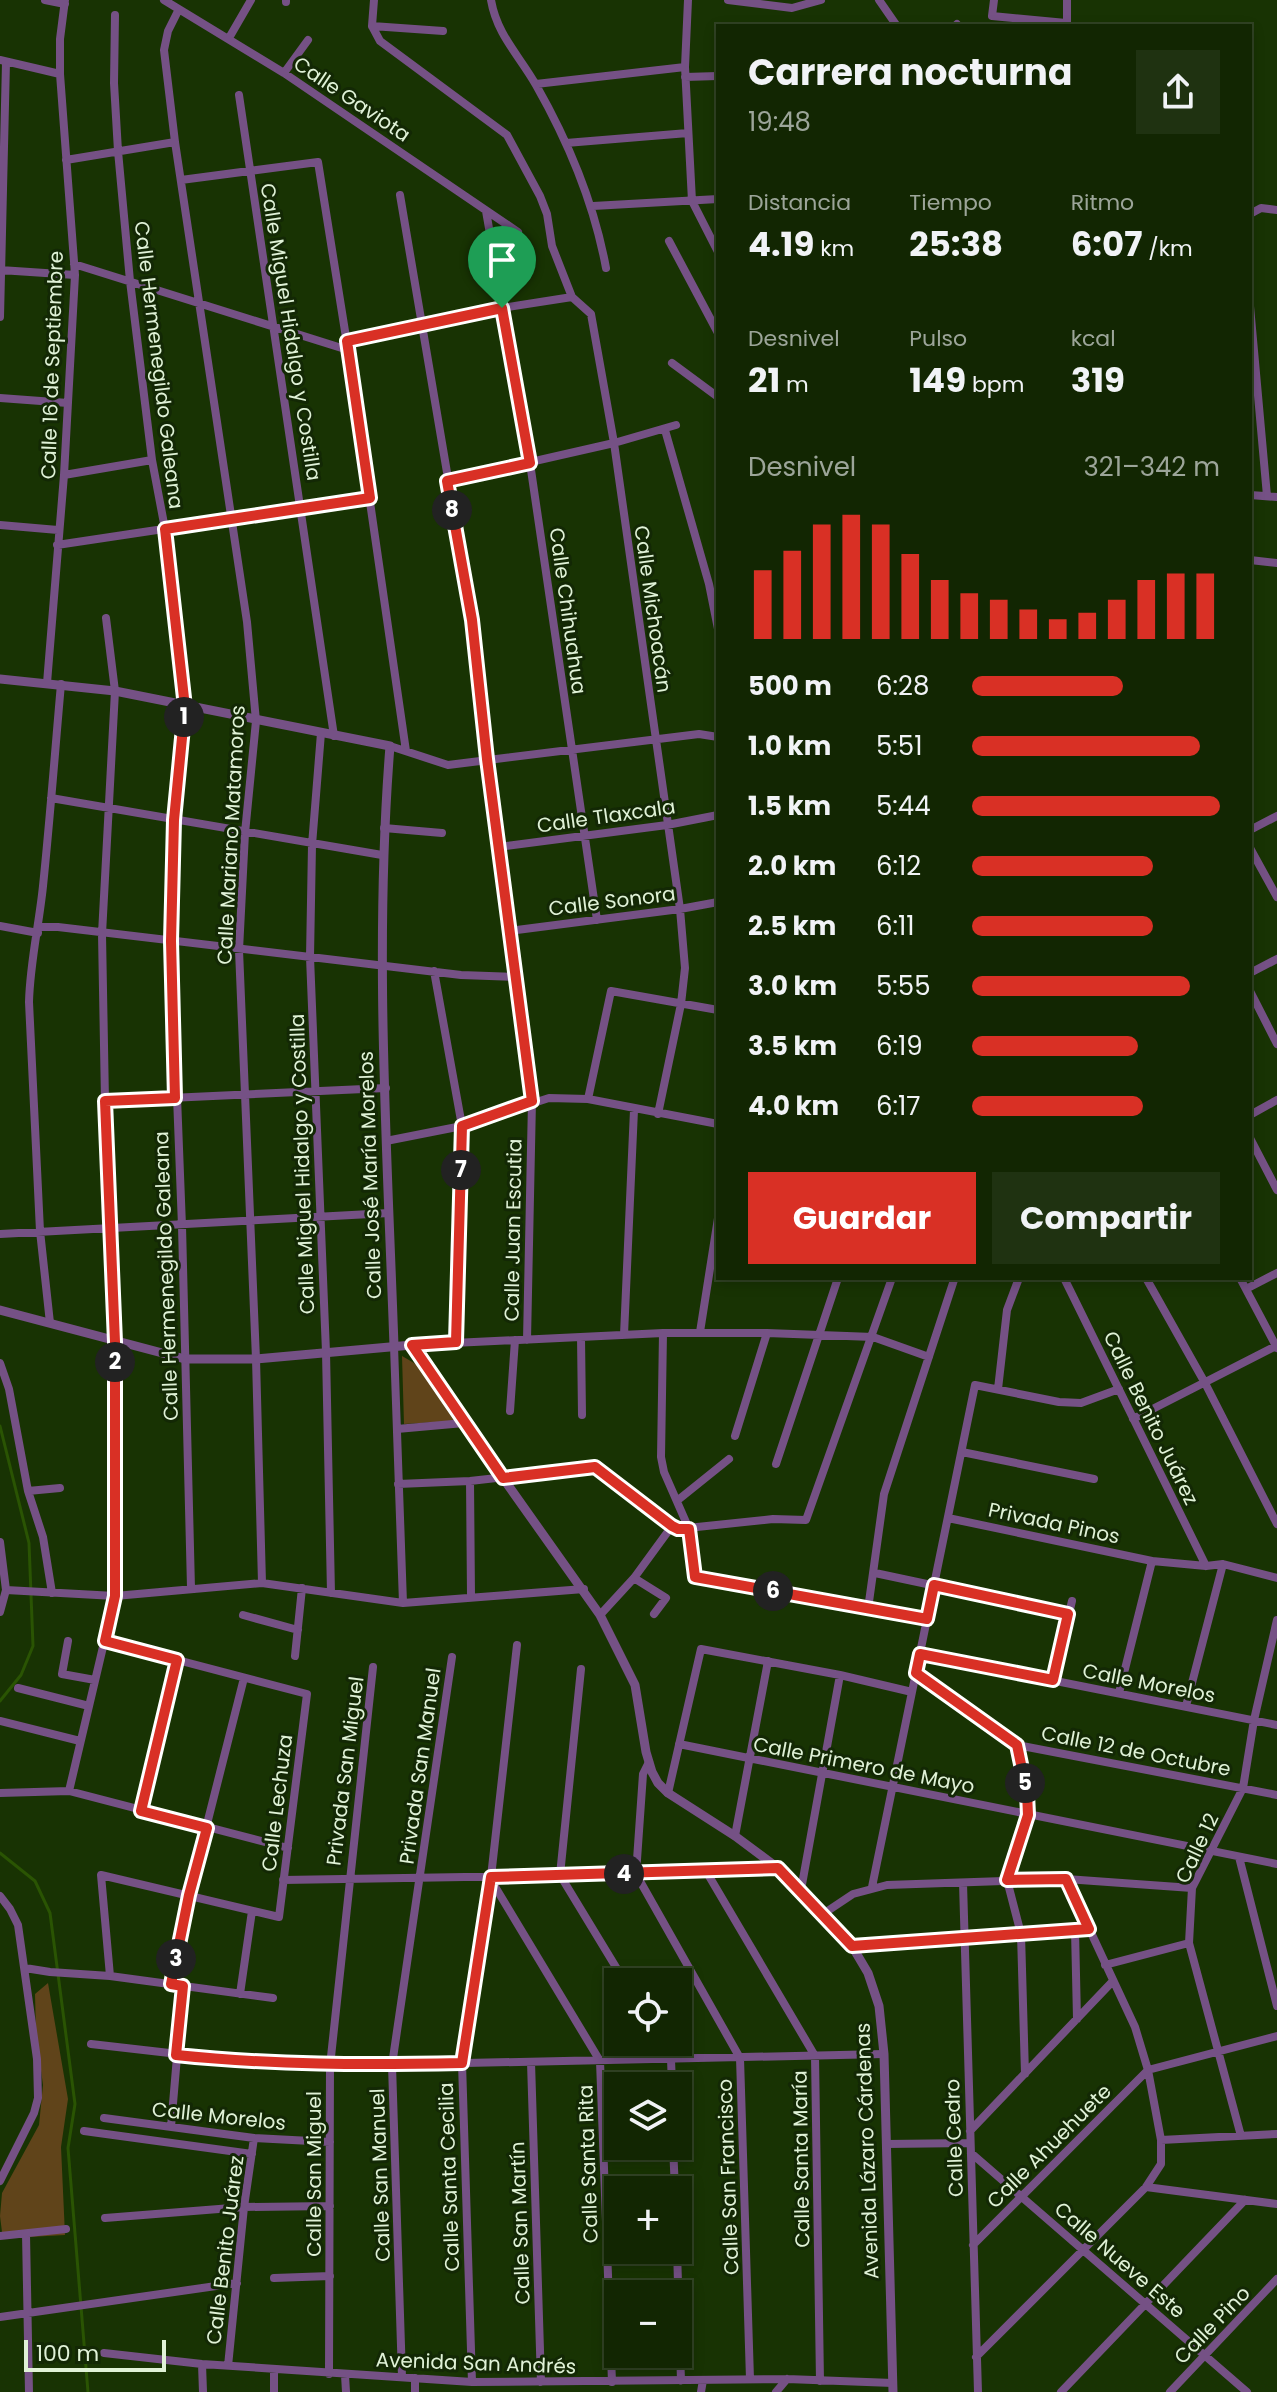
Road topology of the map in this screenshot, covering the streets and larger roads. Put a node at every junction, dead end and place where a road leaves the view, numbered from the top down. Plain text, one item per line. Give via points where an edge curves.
1 (45, 0) edge
2 (251, 0) edge
3 (374, 0) edge
4 (491, 0) edge
5 (688, 0) edge
6 (728, 0) edge
7 (821, 0) edge
8 (879, 0) edge
9 (994, 0) edge
10 (1067, 0) edge
11 (167, 1) edge
12 (65, 2) edge
13 (757, 2) edge
14 (799, 3) edge
15 (179, 9) junction
16 (115, 15) dead end
17 (896, 24) edge
18 (1058, 24) edge
19 (1066, 24) edge
20 (372, 26) junction
21 (443, 31) dead end
22 (229, 38) junction
23 (308, 40) dead end
24 (3, 61) edge
25 (685, 72) junction
26 (284, 73) junction
27 (60, 74) junction
28 (716, 76) edge
29 (536, 84) junction
30 (239, 95) dead end
31 (688, 133) junction
32 (175, 142) junction
33 (566, 143) junction
34 (118, 151) junction
35 (66, 160) junction
36 (250, 171) junction
37 (181, 180) junction
38 (400, 195) dead end
39 (716, 199) edge
40 (692, 201) junction
41 (593, 206) junction
42 (1277, 210) edge
43 (486, 211) junction
44 (1252, 212) edge
45 (518, 232) dead end
46 (669, 241) dead end
47 (716, 248) edge
48 (74, 264) junction
49 (606, 268) dead end
50 (1, 270) edge
51 (75, 275) junction
52 (130, 281) junction
53 (572, 297) junction
54 (200, 304) junction
55 (502, 308) junction
56 (0, 317) edge
57 (422, 324) junction
58 (1252, 328) edge
59 (275, 329) junction
60 (716, 329) edge
61 (348, 346) junction
62 (672, 363) dead end
63 (716, 391) edge
64 (0, 398) edge
65 (68, 403) junction
66 (676, 425) dead end
67 (665, 430) junction
68 (614, 443) junction
69 (152, 460) junction
70 (530, 463) junction
71 (64, 475) junction
72 (447, 481) junction
73 (1252, 495) edge
74 (1267, 496) junction
75 (1277, 497) edge
76 (370, 498) junction
77 (301, 509) junction
78 (233, 520) junction
79 (0, 525) edge
80 (165, 529) junction
81 (58, 530) junction
82 (57, 545) junction
83 (1252, 560) edge
84 (1277, 563) edge
85 (106, 618) dead end
86 (716, 619) edge
87 (0, 679) edge
88 (47, 683) junction
89 (61, 684) junction
90 (115, 691) junction
91 (185, 707) junction
92 (256, 721) junction
93 (321, 733) junction
94 (334, 736) junction
95 (716, 737) edge
96 (655, 739) junction
97 (390, 746) junction
98 (406, 751) junction
99 (573, 751) junction
100 (487, 759) junction
101 (51, 798) junction
102 (108, 808) junction
103 (716, 815) edge
104 (1277, 816) edge
105 (174, 820) junction
106 (667, 825) junction
107 (384, 828) junction
108 (1252, 829) edge
109 (245, 833) junction
110 (442, 833) dead end
111 (584, 835) junction
112 (312, 845) junction
113 (498, 847) junction
114 (1252, 852) edge
115 (382, 855) junction
116 (1277, 897) edge
117 (716, 902) edge
118 (680, 909) junction
119 (597, 920) junction
120 (0, 926) edge
121 (38, 930) junction
122 (509, 931) junction
123 (102, 934) junction
124 (171, 941) junction
125 (239, 950) junction
126 (310, 957) junction
127 (1277, 959) edge
128 (381, 965) junction
129 (434, 971) junction
130 (1252, 972) edge
131 (516, 977) junction
132 (1252, 995) edge
133 (681, 1004) junction
134 (716, 1010) edge
135 (1277, 1044) edge
136 (386, 1088) junction
137 (314, 1091) junction
138 (244, 1094) junction
139 (175, 1098) junction
140 (588, 1099) junction
141 (1277, 1100) edge
142 (105, 1101) junction
143 (532, 1101) junction
144 (634, 1110) junction
145 (658, 1114) junction
146 (1252, 1114) edge
147 (716, 1124) edge
148 (462, 1126) junction
149 (386, 1141) junction
150 (1252, 1142) edge
151 (1277, 1190) edge
152 (389, 1213) junction
153 (320, 1218) junction
154 (250, 1222) junction
155 (182, 1226) junction
156 (110, 1228) junction
157 (40, 1231) junction
158 (0, 1234) edge
159 (716, 1244) edge
160 (714, 1270) edge
161 (1277, 1273) edge
162 (837, 1280) edge
163 (891, 1280) edge
164 (954, 1280) dead end
165 (1018, 1280) edge
166 (1147, 1280) edge
167 (1241, 1280) edge
168 (1065, 1281) edge
169 (1246, 1289) junction
170 (0, 1310) edge
171 (50, 1323) junction
172 (700, 1332) junction
173 (663, 1333) junction
174 (767, 1333) junction
175 (820, 1334) junction
176 (624, 1335) junction
177 (581, 1337) junction
178 (873, 1337) junction
179 (515, 1340) junction
180 (527, 1340) junction
181 (115, 1342) junction
182 (456, 1342) junction
183 (412, 1345) junction
184 (394, 1346) junction
185 (1277, 1347) edge
186 (326, 1352) junction
187 (929, 1357) junction
188 (185, 1359) junction
189 (256, 1359) junction
190 (0, 1363) edge
191 (1205, 1383) junction
192 (998, 1389) junction
193 (1119, 1389) junction
194 (510, 1411) dead end
195 (582, 1415) dead end
196 (1133, 1419) junction
197 (464, 1423) junction
198 (397, 1429) junction
199 (735, 1436) dead end
200 (962, 1452) junction
201 (729, 1459) dead end
202 (776, 1464) dead end
203 (503, 1478) junction
204 (1094, 1479) dead end
205 (470, 1481) junction
206 (398, 1484) junction
207 (60, 1488) dead end
208 (28, 1491) junction
209 (678, 1500) junction
210 (948, 1518) junction
211 (1277, 1524) edge
212 (672, 1526) junction
213 (689, 1529) junction
214 (0, 1542) edge
215 (1152, 1561) junction
216 (1223, 1564) junction
217 (1206, 1566) junction
218 (2, 1570) edge
219 (875, 1573) junction
220 (634, 1578) junction
221 (1277, 1578) edge
222 (262, 1583) junction
223 (934, 1585) junction
224 (191, 1588) junction
225 (302, 1588) junction
226 (584, 1589) junction
227 (6, 1590) junction
228 (52, 1593) junction
229 (331, 1593) junction
230 (115, 1596) junction
231 (471, 1596) junction
232 (1072, 1601) dead end
233 (403, 1603) junction
234 (868, 1609) junction
235 (0, 1612) edge
236 (654, 1614) dead end
237 (1068, 1614) junction
238 (243, 1615) dead end
239 (600, 1615) junction
240 (927, 1619) junction
241 (1277, 1620) edge
242 (298, 1630) junction
243 (68, 1641) dead end
244 (105, 1641) junction
245 (517, 1645) dead end
246 (920, 1654) junction
247 (295, 1656) dead end
248 (452, 1657) dead end
249 (177, 1660) junction
250 (768, 1661) junction
251 (373, 1667) dead end
252 (581, 1669) dead end
253 (916, 1673) junction
254 (840, 1675) junction
255 (244, 1678) junction
256 (95, 1680) junction
257 (1053, 1680) junction
258 (18, 1688) dead end
259 (912, 1692) junction
260 (1119, 1693) junction
261 (89, 1706) junction
262 (1186, 1706) junction
263 (1254, 1720) junction
264 (0, 1721) edge
265 (1277, 1725) edge
266 (80, 1741) junction
267 (679, 1744) junction
268 (1017, 1745) junction
269 (750, 1759) junction
270 (649, 1762) junction
271 (821, 1773) junction
272 (891, 1787) junction
273 (1243, 1788) junction
274 (69, 1791) junction
275 (0, 1793) edge
276 (668, 1793) junction
277 (1277, 1795) edge
278 (141, 1811) junction
279 (1028, 1815) junction
280 (207, 1828) junction
281 (735, 1836) junction
282 (288, 1848) junction
283 (1211, 1851) junction
284 (1239, 1857) junction
285 (1277, 1864) edge
286 (778, 1868) junction
287 (706, 1871) junction
288 (636, 1874) junction
289 (560, 1875) junction
290 (419, 1878) junction
291 (491, 1878) junction
292 (1066, 1879) junction
293 (283, 1880) junction
294 (348, 1880) junction
295 (1007, 1880) junction
296 (963, 1883) junction
297 (872, 1887) junction
298 (1192, 1888) junction
299 (801, 1890) junction
300 (189, 1895) junction
301 (0, 1896) edge
302 (252, 1911) junction
303 (823, 1914) junction
304 (1089, 1929) junction
305 (1075, 1930) junction
306 (1021, 1934) junction
307 (964, 1938) junction
308 (1189, 1943) junction
309 (852, 1946) junction
310 (1105, 1965) junction
311 (25, 1968) junction
312 (616, 1968) edge
313 (110, 1976) junction
314 (1112, 1982) junction
315 (171, 1984) junction
316 (183, 1986) junction
317 (240, 1994) junction
318 (273, 1998) dead end
319 (1277, 2006) edge
320 (1077, 2019) junction
321 (1277, 2036) edge
322 (91, 2044) dead end
323 (1218, 2052) junction
324 (884, 2054) junction
325 (176, 2055) junction
326 (669, 2056) edge
327 (815, 2056) junction
328 (740, 2058) junction
329 (671, 2059) junction
330 (600, 2061) junction
331 (531, 2062) junction
332 (462, 2063) junction
333 (392, 2065) junction
334 (330, 2066) junction
335 (1148, 2070) junction
336 (671, 2072) edge
337 (1025, 2074) junction
338 (104, 2118) dead end
339 (171, 2127) junction
340 (84, 2131) dead end
341 (970, 2131) junction
342 (1277, 2134) edge
343 (1241, 2136) junction
344 (254, 2138) junction
345 (1161, 2140) junction
346 (330, 2142) junction
347 (970, 2143) junction
348 (886, 2144) junction
349 (971, 2153) junction
350 (252, 2154) junction
351 (0, 2181) edge
352 (1146, 2187) junction
353 (1022, 2196) junction
354 (1245, 2200) junction
355 (1277, 2204) edge
356 (330, 2206) junction
357 (244, 2207) junction
358 (105, 2218) dead end
359 (66, 2229) dead end
360 (26, 2234) junction
361 (0, 2236) edge
362 (973, 2245) junction
363 (1085, 2251) junction
364 (677, 2264) edge
365 (330, 2276) junction
366 (274, 2278) dead end
367 (1277, 2279) edge
368 (237, 2283) junction
369 (1146, 2305) junction
370 (26, 2312) junction
371 (0, 2317) edge
372 (104, 2353) dead end
373 (1205, 2355) junction
374 (976, 2357) junction
375 (202, 2364) junction
376 (228, 2366) junction
377 (274, 2370) junction
378 (329, 2374) junction
379 (345, 2375) junction
380 (402, 2377) junction
381 (415, 2378) junction
382 (750, 2379) junction
383 (787, 2379) junction
384 (703, 2380) junction
385 (681, 2381) junction
386 (820, 2381) junction
387 (472, 2382) junction
388 (541, 2382) junction
389 (612, 2382) junction
390 (893, 2388) edge
391 (29, 2392) edge
392 (203, 2392) edge
393 (274, 2392) edge
394 (346, 2392) edge
395 (415, 2392) edge
396 (701, 2392) edge
397 (776, 2392) edge
398 (978, 2392) edge
399 (1061, 2392) edge
400 (1170, 2392) edge
401 (1247, 2392) edge

1 - 12 street
2 - 22 street
3 - 20 street
4 - 29 street via 502,36
5 - 25 street
6 - 13 street
7 - 14 street
8 - 17 street
9 - 18 street via 992,16
10 - 19 street
11 - 15 street, Calle Gaviota
12 - 27 street, Calle 16 de Septiembre
13 - 14 street
15 - 22 street, Calle Gaviota
15 - 32 street, Calle Mariano Matamoros via 164,50
16 - 34 street, Calle Hermenegildo Galeana
20 - 21 street
20 - 53 street via 380,41 507,135 540,196
22 - 26 street, Calle Gaviota
23 - 26 street
24 - 27 street
24 - 50 street
25 - 28 street
25 - 29 street
25 - 31 street
26 - 43 street, Calle Gaviota
27 - 35 street, Calle 16 de Septiembre
29 - 33 street
30 - 36 street, Calle Miguel Hidalgo y Costilla
31 - 33 street
31 - 40 street
32 - 34 street
32 - 37 street, Calle Mariano Matamoros
33 - 41 street
34 - 35 street
34 - 52 street, Calle Hermenegildo Galeana
35 - 48 street, Calle 16 de Septiembre
36 - 37 street
36 - 59 street, Calle Miguel Hidalgo y Costilla
36 - 61 street via 318,162
37 - 54 street, Calle Mariano Matamoros
38 - 57 street, Calle Juan Escutia
39 - 40 street
40 - 41 street
40 - 47 street
41 - 49 street
42 - 44 street
43 - 45 street, Calle Gaviota
43 - 55 street, Calle Chihuahua
46 - 60 street
48 - 51 street, Calle 16 de Septiembre
48 - 52 street
50 - 51 street
50 - 56 street
51 - 65 street, Calle 16 de Septiembre
52 - 54 street
52 - 69 street, Calle Hermenegildo Galeana
53 - 55 street
53 - 68 street, Calle Michoacán via 591,314
54 - 59 street
54 - 78 street, Calle Mariano Matamoros
55 - 57 street
55 - 70 street, Calle Chihuahua
57 - 61 street
57 - 72 street, Calle Juan Escutia
58 - 74 street
59 - 61 street
59 - 77 street, Calle Miguel Hidalgo y Costilla
61 - 76 street
62 - 63 street
64 - 65 street
65 - 71 street, Calle 16 de Septiembre
66 - 67 street
67 - 68 street
67 - 86 street
68 - 70 street
68 - 96 street, Calle Michoacán
69 - 71 street
69 - 80 street, Calle Hermenegildo Galeana
70 - 72 street
70 - 99 street, Calle Chihuahua
71 - 81 street, Calle 16 de Septiembre
72 - 100 street, Calle Juan Escutia via 472,620
73 - 74 street
74 - 75 street
76 - 77 street
76 - 98 street
77 - 78 street
77 - 94 street, Calle Miguel Hidalgo y Costilla
78 - 80 street
78 - 92 street, Calle Mariano Matamoros
79 - 81 street
80 - 82 street
80 - 91 street, Calle Hermenegildo Galeana
81 - 82 street, Calle 16 de Septiembre
82 - 88 street, Calle 16 de Septiembre
83 - 84 street
85 - 90 street
87 - 88 street
88 - 89 street
89 - 90 street
89 - 101 street
90 - 91 street
90 - 102 street
91 - 92 street
91 - 105 street, Calle Hermenegildo Galeana
92 - 93 street
92 - 109 street, Calle Mariano Matamoros
93 - 94 street
93 - 112 street, Calle Miguel Hidalgo y Costilla
94 - 97 street
95 - 96 street
96 - 99 street
96 - 106 street, Calle Michoacán
97 - 98 street
97 - 107 street, Calle José María Morelos
98 - 100 street via 448,765
99 - 100 street
99 - 111 street, Calle Chihuahua
100 - 113 street, Calle Juan Escutia
101 - 102 street
101 - 121 street
102 - 105 street
102 - 123 street
103 - 106 street, Calle Tlaxcala
104 - 108 street
105 - 109 street
105 - 124 street, Calle Hermenegildo Galeana
106 - 111 street, Calle Tlaxcala
106 - 118 street, Calle Michoacán
107 - 110 street
107 - 115 street, Calle José María Morelos
109 - 112 street
109 - 125 street, Calle Mariano Matamoros
111 - 113 street, Calle Tlaxcala
111 - 119 street, Calle Chihuahua
112 - 115 street
112 - 126 street, Calle Miguel Hidalgo y Costilla
113 - 122 street, Calle Juan Escutia
114 - 116 street
115 - 128 street, Calle José María Morelos
117 - 118 street, Calle Sonora
118 - 119 street, Calle Sonora
118 - 133 street, Calle Michoacán via 685,968
119 - 122 street, Calle Sonora
120 - 121 street
121 - 123 street
121 - 157 street via 29,1002
122 - 131 street, Calle Juan Escutia
123 - 124 street
123 - 142 street
124 - 125 street
124 - 139 street, Calle Hermenegildo Galeana
125 - 126 street
125 - 138 street, Calle Mariano Matamoros
126 - 128 street
126 - 137 street, Calle Miguel Hidalgo y Costilla
127 - 130 street
128 - 129 street
128 - 136 street, Calle José María Morelos
129 - 131 street
129 - 148 street
131 - 143 street, Calle Juan Escutia
132 - 135 street
133 - 134 street
133 - 140 street via 611,991
133 - 145 street, Calle Michoacán
136 - 137 street
136 - 149 street, Calle José María Morelos
137 - 138 street
137 - 153 street, Calle Miguel Hidalgo y Costilla
138 - 139 street
138 - 154 street, Calle Mariano Matamoros
139 - 142 street
139 - 155 street, Calle Hermenegildo Galeana
140 - 143 street
140 - 144 street
141 - 146 street
142 - 156 street
143 - 148 street
143 - 180 street, Calle Juan Escutia
144 - 145 street
144 - 176 street
145 - 147 street
148 - 149 street
148 - 182 street
149 - 152 street, Calle José María Morelos
150 - 151 street
152 - 153 street
152 - 184 street, Calle José María Morelos
153 - 154 street
153 - 186 street, Calle Miguel Hidalgo y Costilla
154 - 155 street
154 - 189 street, Calle Mariano Matamoros
155 - 156 street
155 - 188 street, Calle Hermenegildo Galeana
156 - 157 street
156 - 181 street
157 - 158 street
157 - 171 street
159 - 160 street
160 - 172 street
161 - 169 street
162 - 175 street
163 - 178 street
164 - 187 street
165 - 192 street via 1007,1310
166 - 191 street
167 - 169 street
168 - 193 street, Calle Benito Juárez
169 - 185 street
170 - 171 street
171 - 181 street
172 - 173 street
172 - 174 street
173 - 176 street
173 - 209 street via 661,1457
174 - 175 street
174 - 199 street
175 - 178 street
175 - 202 street
176 - 177 street
177 - 180 street
177 - 195 street
178 - 187 street
178 - 213 street via 806,1520
179 - 180 street
179 - 182 street
179 - 194 street
181 - 188 street
181 - 230 street
182 - 183 street
183 - 184 street
183 - 197 street, Avenida Lázaro Cárdenas
184 - 186 street
184 - 198 street, Calle José María Morelos
185 - 191 street
186 - 189 street
186 - 229 street, Calle Miguel Hidalgo y Costilla
187 - 219 street via 884,1494
188 - 189 street
188 - 224 street, Calle Hermenegildo Galeana
189 - 222 street, Calle Mariano Matamoros
190 - 208 street
191 - 196 street
191 - 211 street
192 - 193 street via 1081,1403
192 - 200 street via 975,1385
193 - 196 street, Calle Benito Juárez
196 - 217 street, Calle Benito Juárez
197 - 198 street
197 - 203 street, Avenida Lázaro Cárdenas
198 - 206 street, Calle José María Morelos
200 - 204 street
200 - 210 street
201 - 209 street
203 - 205 street
203 - 212 street via 595,1467
203 - 226 street, Avenida Lázaro Cárdenas
205 - 206 street
205 - 231 street
206 - 233 street, Calle José María Morelos
207 - 208 street
208 - 228 street via 43,1537
209 - 213 street
210 - 215 street, Privada Pinos
210 - 223 street
212 - 213 street
212 - 220 street
213 - 234 street via 695,1577
214 - 218 street
215 - 217 street, Privada Pinos
215 - 260 street
216 - 217 street, Privada Pinos
216 - 221 street
216 - 262 street
218 - 227 street
219 - 223 street
219 - 234 street
220 - 236 street via 666,1598
220 - 239 street
222 - 224 street
222 - 225 street
223 - 237 street
223 - 240 street
224 - 230 street
225 - 229 street
225 - 242 street
226 - 231 street
226 - 239 street, Avenida Lázaro Cárdenas
227 - 228 street
227 - 235 street
228 - 230 street
229 - 233 street
230 - 244 street
231 - 233 street
232 - 237 street
234 - 240 street
237 - 257 street
238 - 242 street
239 - 270 street, Avenida Lázaro Cárdenas via 635,1685
240 - 246 street
241 - 263 street, Calle 12
242 - 247 street
243 - 256 street via 62,1674
244 - 249 street
244 - 256 street
245 - 291 street, Calle Santa Cecilia
246 - 253 street
246 - 257 street, Calle Morelos
248 - 290 street, Privada San Manuel
249 - 255 street
249 - 278 street
250 - 254 street
250 - 267 street via 701,1649
250 - 269 street
251 - 294 street, Privada San Miguel
252 - 289 street
253 - 259 street
253 - 268 street, Calle 12 de Octubre
254 - 259 street
254 - 271 street
255 - 280 street
255 - 282 street, Calle Lechuza via 307,1694
256 - 261 street
257 - 260 street, Calle Morelos
258 - 261 street
259 - 272 street
260 - 262 street, Calle Morelos
261 - 266 street
262 - 263 street, Calle Morelos
263 - 265 street, Calle Morelos
263 - 273 street, Calle 12
264 - 266 street
266 - 274 street
267 - 269 street, Calle Primero de Mayo
267 - 276 street
268 - 273 street, Calle 12 de Octubre
268 - 279 street
269 - 271 street, Calle Primero de Mayo
269 - 281 street
270 - 276 street, Avenida Lázaro Cárdenas
270 - 288 street via 643,1774
271 - 272 street, Calle Primero de Mayo
271 - 299 street
272 - 279 street, Calle Primero de Mayo
272 - 297 street
273 - 277 street, Calle 12 de Octubre
273 - 283 street, Calle 12
274 - 275 street
274 - 278 street
276 - 281 street, Avenida Lázaro Cárdenas
278 - 280 street
279 - 283 street, Calle Primero de Mayo
279 - 295 street
280 - 282 street
280 - 300 street
281 - 286 street, Avenida Lázaro Cárdenas
282 - 293 street, Calle Lechuza
283 - 284 street, Calle Primero de Mayo
283 - 298 street, Calle 12
284 - 285 street, Calle Primero de Mayo
284 - 319 street
286 - 287 street
286 - 299 street, Avenida Lázaro Cárdenas
287 - 288 street
287 - 327 street, Calle Santa María
288 - 289 street
288 - 328 street, Calle San Francisco
289 - 291 street
289 - 312 street
290 - 291 street
290 - 294 street
290 - 333 street, Calle San Manuel
291 - 330 street, Calle Santa Rita
291 - 332 street, Calle Santa Cecilia
292 - 295 street
292 - 298 street
292 - 304 street
293 - 294 street
293 - 302 street, Calle Lechuza via 279,1917
294 - 334 street, Calle San Miguel
295 - 296 street
295 - 306 street
296 - 297 street
296 - 307 street, Calle Cedro
297 - 303 street
298 - 308 street, Calle 12
299 - 303 street, Avenida Lázaro Cárdenas
300 - 302 street
300 - 313 street via 101,1875
300 - 315 street
301 - 311 street via 18,1925
302 - 317 street
303 - 309 street, Avenida Lázaro Cárdenas
304 - 305 street
304 - 310 street
305 - 306 street
305 - 320 street
306 - 307 street
306 - 337 street
307 - 309 street
307 - 341 street, Calle Cedro
308 - 310 street
308 - 323 street, Calle 12
309 - 324 street, Avenida Lázaro Cárdenas via 879,2006
310 - 314 street
311 - 313 street
311 - 351 street via 38,2098
313 - 315 street
314 - 320 street
314 - 335 street via 1135,2027
315 - 316 street
316 - 317 street
316 - 325 street
317 - 318 street
320 - 337 street
321 - 323 street
322 - 325 street
323 - 335 street
323 - 343 street, Calle 12
324 - 327 street
324 - 348 street, Avenida Lázaro Cárdenas
325 - 334 street
325 - 339 street
326 - 329 street
327 - 328 street
327 - 386 street, Calle Santa María
328 - 329 street
328 - 382 street, Calle San Francisco
329 - 330 street
329 - 336 street
330 - 331 street
330 - 389 street, Calle Santa Rita
331 - 332 street
331 - 388 street, Calle San Martín
332 - 333 street
332 - 387 street, Calle Santa Cecilia
333 - 334 street
333 - 380 street, Calle San Manuel
334 - 346 street, Calle San Miguel
335 - 345 street
335 - 353 street, Calle Ahuehuete
337 - 341 street
338 - 339 street, Calle Morelos
339 - 344 street, Calle Morelos
340 - 350 street
341 - 347 street, Calle Cedro
342 - 343 street
343 - 345 street
344 - 346 street, Calle Morelos
344 - 350 street, Calle Benito Juárez
345 - 352 street via 1161,2164
346 - 356 street, Calle San Miguel
347 - 348 street
347 - 349 street, Calle Cedro
348 - 390 street, Avenida Lázaro Cárdenas
349 - 353 street, Calle Nueve Este
349 - 362 street, Calle Cedro
350 - 357 street, Calle Benito Juárez
352 - 354 street
352 - 363 street
353 - 362 street, Calle Ahuehuete
353 - 363 street, Calle Nueve Este
354 - 355 street
354 - 369 street
356 - 357 street
356 - 365 street, Calle San Miguel
357 - 358 street
357 - 368 street, Calle Benito Juárez
359 - 360 street
360 - 361 street
360 - 370 street
362 - 374 street, Calle Cedro
363 - 369 street, Calle Nueve Este
363 - 374 street
364 - 385 street
365 - 366 street
365 - 378 street, Calle San Miguel
367 - 373 street, Calle Pino
368 - 370 street
368 - 376 street, Calle Benito Juárez
369 - 373 street, Calle Nueve Este
369 - 399 street
370 - 371 street
370 - 391 street
372 - 375 street, Avenida San Andrés
373 - 400 street, Calle Pino
373 - 401 street, Calle Nueve Este
374 - 398 street, Calle Cedro
375 - 376 street, Avenida San Andrés
375 - 392 street
376 - 377 street, Avenida San Andrés
377 - 378 street, Avenida San Andrés
377 - 393 street
378 - 379 street, Avenida San Andrés
379 - 380 street, Avenida San Andrés
379 - 394 street
380 - 381 street, Avenida San Andrés
381 - 387 street, Avenida San Andrés
381 - 395 street
382 - 383 street, Avenida San Andrés
382 - 384 street, Avenida San Andrés
383 - 386 street, Avenida San Andrés
383 - 397 street
384 - 385 street, Avenida San Andrés
384 - 396 street
385 - 389 street, Avenida San Andrés
386 - 390 street, Avenida San Andrés
387 - 388 street, Avenida San Andrés
388 - 389 street, Avenida San Andrés

